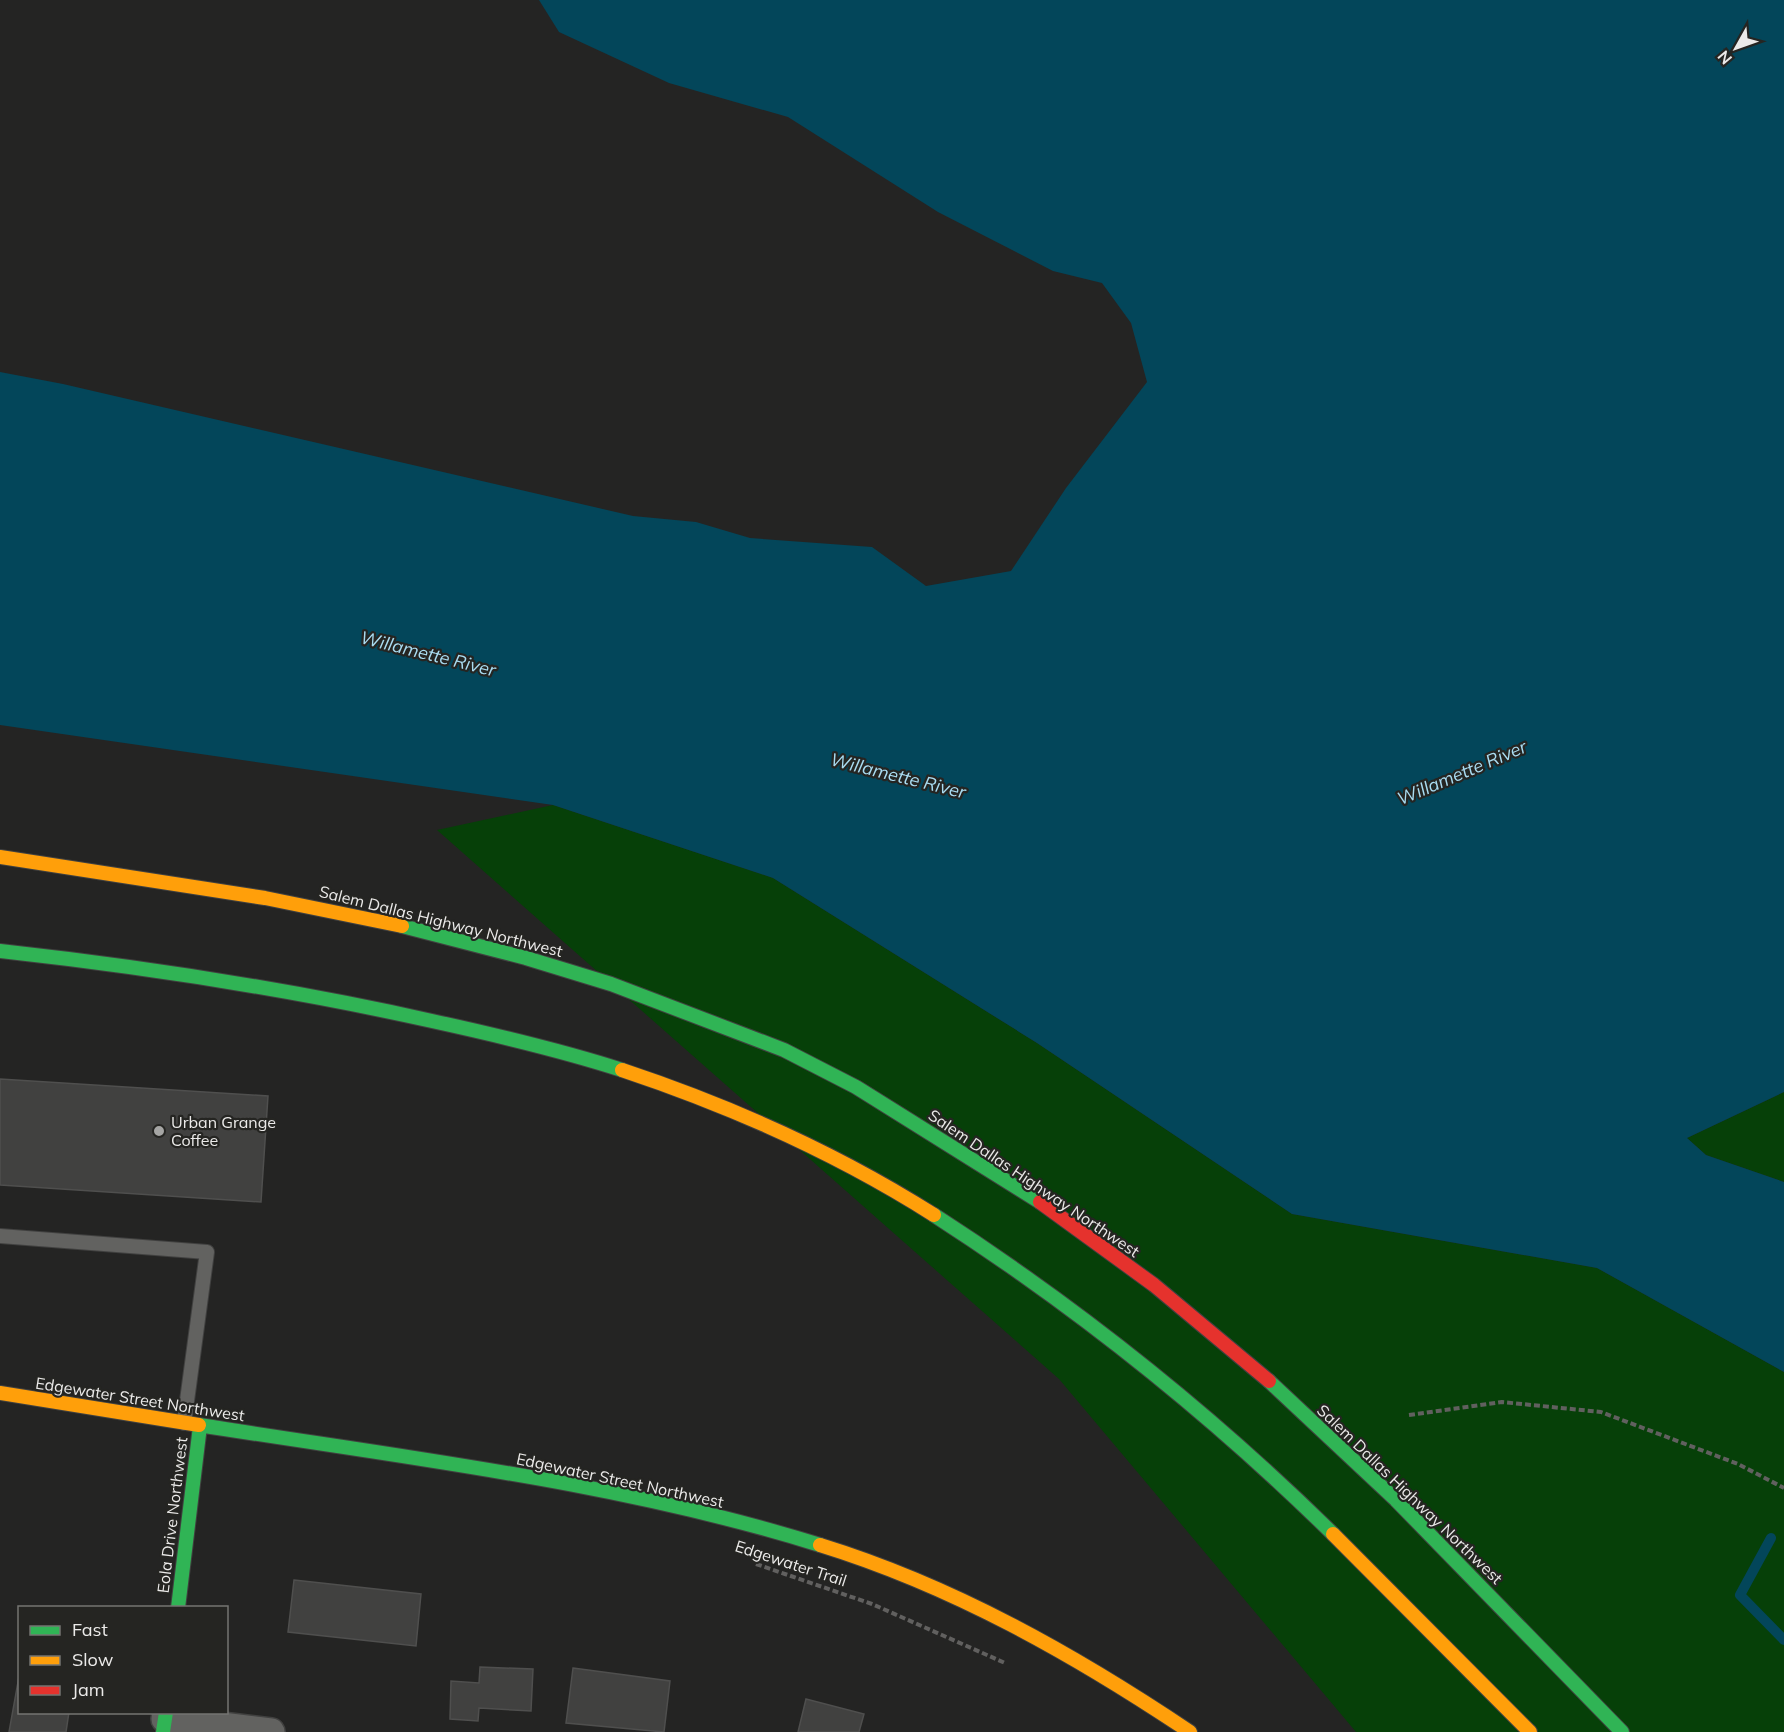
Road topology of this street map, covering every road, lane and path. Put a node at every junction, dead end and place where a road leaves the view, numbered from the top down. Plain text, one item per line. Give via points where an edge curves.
1 (0, 857) edge
2 (0, 951) edge
3 (0, 1236) edge
4 (0, 1393) edge
5 (1409, 1415) dead end
6 (183, 1423) junction
7 (200, 1426) junction
8 (1784, 1488) edge
9 (746, 1560) dead end
10 (178, 1606) edge
11 (1014, 1667) dead end
12 (165, 1721) edge
13 (271, 1732) edge
14 (1190, 1732) edge
15 (1530, 1732) edge
16 (1622, 1732) edge

1 - 16 main road, Salem Dallas Highway Northwest via 155,878 334,909 514,953 645,995 835,1075 965,1152 1155,1285 1284,1394 1462,1566
2 - 15 main road via 126,964 251,983 557,1049 708,1101 828,1156 926,1209 1040,1285 1164,1382 1280,1483 1403,1601
3 - 6 lane via 207,1252
4 - 6 main road, Edgewater Street Northwest
5 - 8 path via 1502,1402 1601,1412 1738,1464
6 - 7 main road, Edgewater Street Northwest
7 - 10 main road, Eola Drive Northwest
7 - 14 main road, Edgewater Street Northwest via 541,1479 679,1506 781,1532 895,1573 993,1616 1082,1663
9 - 11 path, Edgewater Trail via 872,1604
12 - 13 street

